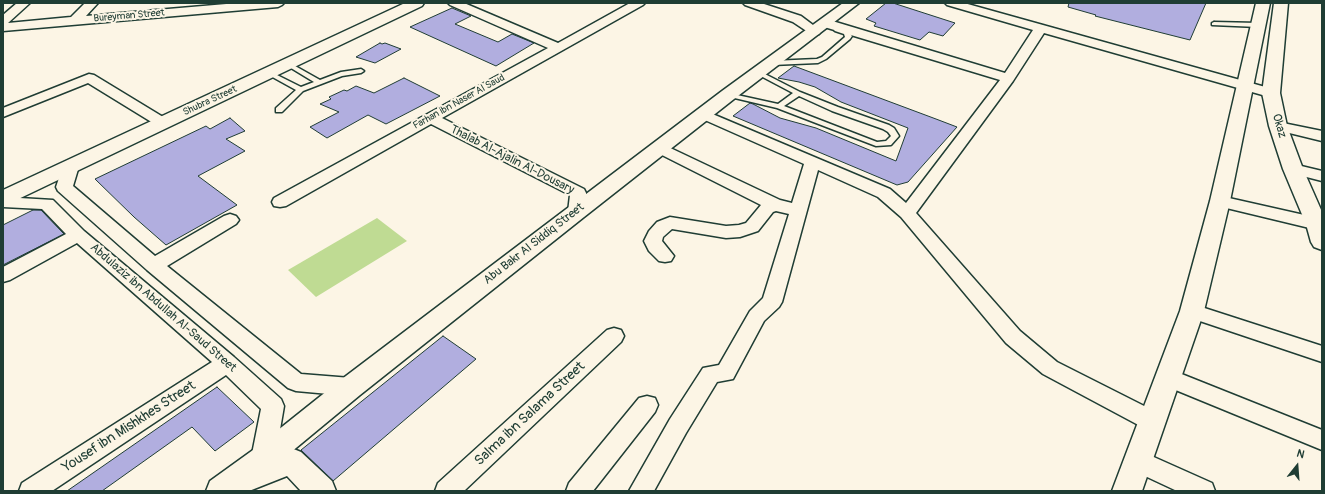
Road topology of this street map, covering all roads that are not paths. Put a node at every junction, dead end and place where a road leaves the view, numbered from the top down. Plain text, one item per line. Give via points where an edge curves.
1 (24, 3) edge
2 (92, 3) edge
3 (278, 3) edge
4 (401, 3) edge
5 (417, 3) edge
6 (454, 3) edge
7 (639, 3) edge
8 (749, 3) edge
9 (852, 3) edge
10 (951, 3) edge
11 (1263, 3) edge
12 (1281, 3) edge
13 (178, 8) edge
14 (389, 17) junction
15 (3, 21) edge
16 (74, 21) junction
17 (1214, 24) dead end
18 (1258, 25) junction
19 (821, 26) junction
20 (3, 27) edge
21 (1040, 29) junction
22 (557, 47) junction
23 (288, 64) junction
24 (765, 68) junction
25 (361, 71) dead end
26 (269, 73) junction
27 (1008, 78) junction
28 (319, 82) junction
29 (1246, 86) junction
30 (301, 90) junction
31 (798, 93) junction
32 (1271, 93) junction
33 (728, 95) junction
34 (779, 106) junction
35 (280, 110) dead end
36 (3, 113) edge
37 (703, 114) junction
38 (828, 115) junction
39 (430, 118) junction
40 (163, 123) junction
41 (1278, 126) junction
42 (1322, 136) edge
43 (659, 148) junction
44 (812, 162) junction
45 (71, 166) junction
46 (1293, 169) junction
47 (1322, 176) edge
48 (3, 198) edge
49 (1220, 201) junction
50 (3, 202) edge
51 (280, 202) dead end
52 (775, 205) junction
53 (799, 210) junction
54 (577, 212) junction
55 (907, 213) junction
56 (230, 220) dead end
57 (1319, 225) edge
58 (78, 235) junction
59 (1322, 242) edge
60 (666, 256) dead end
61 (154, 265) junction
62 (3, 275) edge
63 (1192, 311) junction
64 (614, 336) dead end
65 (1322, 354) edge
66 (227, 362) junction
67 (1169, 378) junction
68 (351, 386) junction
69 (647, 405) dead end
70 (1152, 421) junction
71 (1322, 440) edge
72 (263, 459) junction
73 (1138, 461) junction
74 (225, 488) edge
75 (31, 491) edge
76 (321, 491) edge
77 (447, 491) edge
78 (578, 491) edge
79 (641, 491) edge
80 (1127, 491) edge
81 (1203, 491) edge

1 - 15 street
2 - 16 street
3 - 13 street, Bureyman Street
4 - 14 street via 399,10
5 - 14 street, Shubra Street
6 - 22 street
7 - 22 street, Farhan ibn Naser Al Saud
8 - 19 street
9 - 19 street, Abu Bakr Al Siddiq Street
10 - 21 street
11 - 18 street
12 - 32 street, Okaz
13 - 16 street, Bureyman Street
14 - 23 street, Shubra Street
16 - 20 street, Bureyman Street
17 - 18 lane
18 - 29 street
19 - 24 street, Abu Bakr Al Siddiq Street
19 - 24 lane via 846,33 848,38 818,61
19 - 27 street
21 - 27 street
21 - 29 street
22 - 39 street, Farhan ibn Naser Al Saud
23 - 26 street, Shubra Street
23 - 28 lane
24 - 31 lane
24 - 33 street, Abu Bakr Al Siddiq Street
25 - 28 lane via 341,74
26 - 30 lane
26 - 40 street, Shubra Street
27 - 55 street
28 - 30 lane
29 - 32 street
29 - 49 street
30 - 35 lane
31 - 34 lane
31 - 38 lane
32 - 41 street, Okaz
33 - 34 lane
33 - 37 street, Abu Bakr Al Siddiq Street
34 - 38 lane
36 - 40 street via 90,78
37 - 43 street, Abu Bakr Al Siddiq Street
37 - 44 street
38 - 38 lane via 876,144 888,143 895,136 886,127
39 - 51 street, Farhan ibn Naser Al Saud
39 - 54 street, Thalab Al-Ajalin Al-Dousary via 578,192
40 - 45 street, Shubra Street
41 - 42 street
41 - 46 street, Okaz
43 - 52 street
43 - 54 street, Abu Bakr Al Siddiq Street
44 - 53 street
44 - 55 street via 884,193
45 - 48 street, Shubra Street
45 - 61 street via 64,187
46 - 47 street
46 - 57 street, Okaz
49 - 57 street
49 - 63 street
50 - 58 street, Abdulaziz ibn Abdullah Al-Saud Street via 47,204
52 - 53 street
52 - 60 street via 767,208 752,227 740,231 726,232 670,223 663,226 653,241 655,247
53 - 79 street via 772,302 757,316 725,373 710,374
54 - 68 street, Abu Bakr Al Siddiq Street
55 - 70 street via 1013,337 1033,355 1050,368
56 - 61 street
57 - 59 street, Okaz
58 - 62 street
58 - 66 street, Abdulaziz ibn Abdullah Al-Saud Street
61 - 68 street via 296,382
63 - 65 street
63 - 67 street
64 - 77 street, Salma ibn Salama Street
66 - 72 street, Abdulaziz ibn Abdullah Al-Saud Street via 273,406
66 - 75 street, Yousef ibn Mishkhes Street
67 - 70 street
67 - 71 street
68 - 72 street, Abu Bakr Al Siddiq Street
69 - 78 street
70 - 73 street
72 - 74 street, Abu Bakr Al Siddiq Street
73 - 80 street
73 - 81 street
74 - 76 street via 291,461

